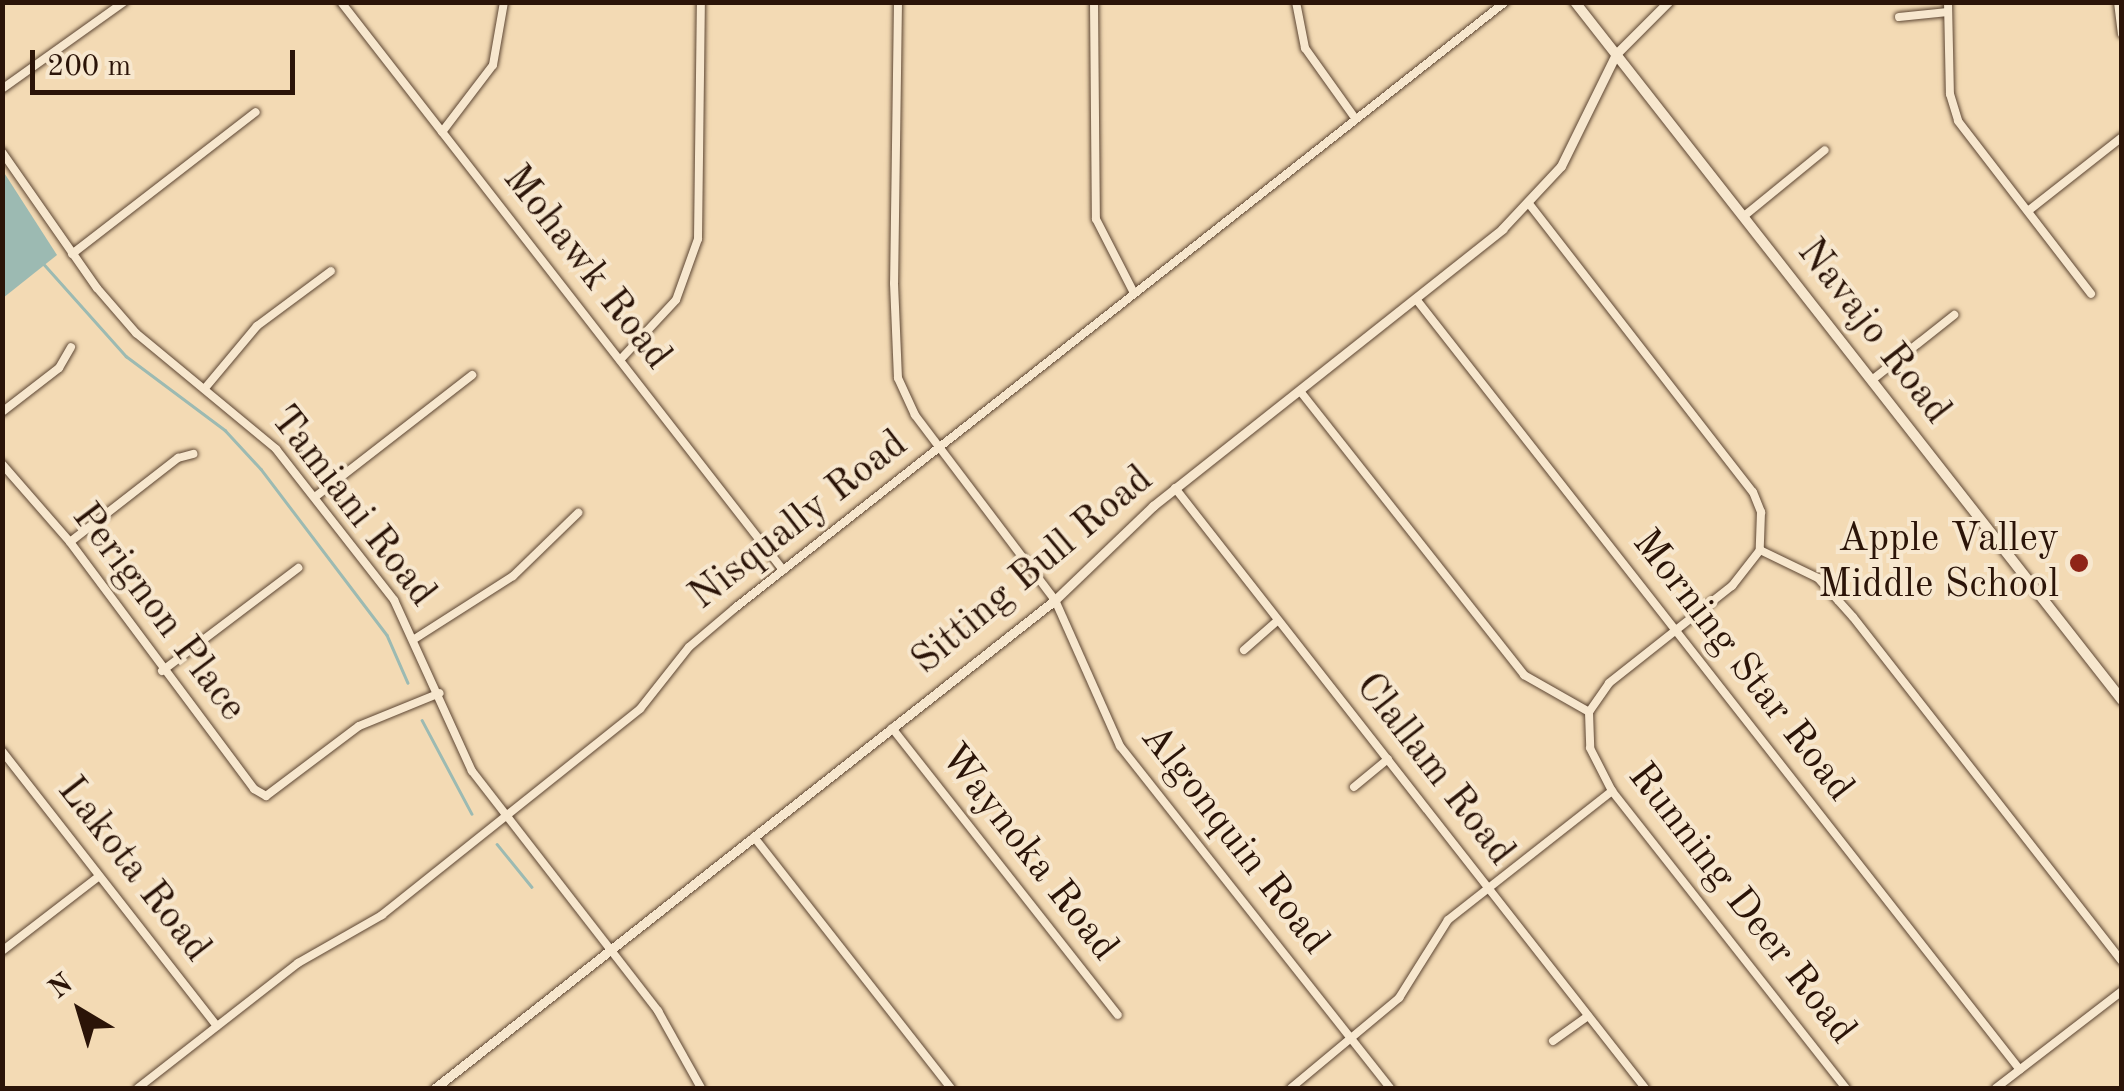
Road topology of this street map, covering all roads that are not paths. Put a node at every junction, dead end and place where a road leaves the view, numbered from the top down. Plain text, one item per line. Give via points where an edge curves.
1 (124, 2) edge
2 (341, 2) edge
3 (504, 2) edge
4 (701, 2) edge
5 (898, 2) edge
6 (1094, 2) edge
7 (1296, 2) edge
8 (1504, 2) edge
9 (1575, 2) edge
10 (1668, 2) edge
11 (2118, 2) edge
12 (1948, 7) edge
13 (1900, 17) dead end
14 (2122, 34) edge
15 (1616, 54) junction
16 (2, 89) edge
17 (256, 112) dead end
18 (1355, 118) junction
19 (442, 132) junction
20 (2122, 138) edge
21 (1825, 150) dead end
22 (2, 152) edge
23 (1530, 205) junction
24 (2028, 212) junction
25 (1744, 216) junction
26 (72, 254) junction
27 (331, 271) dead end
28 (1134, 293) junction
29 (2091, 294) dead end
30 (1416, 299) junction
31 (1954, 315) dead end
32 (71, 348) dead end
33 (620, 360) junction
34 (472, 375) dead end
35 (1872, 380) junction
36 (206, 387) junction
37 (1300, 391) junction
38 (2, 412) edge
39 (938, 449) junction
40 (193, 454) dead end
41 (2, 464) edge
42 (1175, 488) junction
43 (315, 497) junction
44 (578, 513) dead end
45 (70, 542) junction
46 (1760, 550) junction
47 (298, 568) dead end
48 (783, 570) junction
49 (1055, 600) junction
50 (1277, 620) junction
51 (1676, 629) junction
52 (416, 638) junction
53 (1244, 650) dead end
54 (162, 671) junction
55 (440, 693) junction
56 (2122, 700) edge
57 (1589, 712) junction
58 (892, 728) junction
59 (2, 751) edge
60 (1388, 759) junction
61 (1354, 787) dead end
62 (1612, 790) junction
63 (506, 816) junction
64 (754, 837) junction
65 (98, 877) junction
66 (1488, 886) junction
67 (612, 950) junction
68 (2, 951) edge
69 (2122, 961) edge
70 (2122, 991) edge
71 (1118, 1015) dead end
72 (1588, 1016) junction
73 (216, 1026) junction
74 (1352, 1040) junction
75 (1553, 1041) dead end
76 (2020, 1070) junction
77 (138, 1088) edge
78 (435, 1088) edge
79 (701, 1088) edge
80 (951, 1088) edge
81 (1291, 1088) edge
82 (1390, 1088) edge
83 (1645, 1088) edge
84 (1846, 1088) edge
85 (1996, 1088) edge

1 - 16 street
2 - 19 street, Mohawk Road
3 - 19 street via 493,65
4 - 33 street via 698,239 676,300
5 - 39 street, Algonquin Road via 898,378
6 - 28 street via 1096,219
7 - 18 street via 1306,48
8 - 18 street, Nisqually Road
9 - 15 main road, Navajo Road
10 - 15 street
11 - 14 street
12 - 13 street
12 - 24 street via 1950,94 1958,120
15 - 23 street, Sitting Bull Road via 1571,150
15 - 25 main road, Navajo Road
17 - 26 street
18 - 28 street, Nisqually Road
19 - 33 street, Mohawk Road
20 - 24 street
21 - 25 street
22 - 26 street, Tamiani Road
23 - 30 street, Sitting Bull Road
23 - 46 street via 1753,492 1761,512
24 - 29 street
25 - 35 main road, Navajo Road
26 - 36 street, Tamiani Road via 136,333
27 - 36 street via 258,326
28 - 39 street, Nisqually Road
30 - 37 street, Sitting Bull Road
30 - 51 street, Morning Star Road
31 - 35 street
32 - 38 street via 59,368
33 - 48 street, Mohawk Road
34 - 43 street
35 - 56 main road, Navajo Road
36 - 43 street, Tamiani Road via 276,449
37 - 42 street, Sitting Bull Road
37 - 57 street via 1524,675
39 - 48 street, Nisqually Road
39 - 49 street, Algonquin Road
40 - 45 street via 178,458
41 - 45 street, Perignon Place
42 - 49 street, Sitting Bull Road
42 - 50 street, Clallam Road
43 - 52 street, Tamiani Road
44 - 52 street via 513,576
45 - 54 street, Perignon Place
46 - 51 street via 1732,586
46 - 69 street via 1818,578 1853,616
47 - 54 street
48 - 63 street, Nisqually Road via 689,648 640,709
49 - 58 street, Sitting Bull Road
49 - 74 street, Algonquin Road via 1120,746
50 - 53 street
50 - 60 street, Clallam Road
51 - 57 street via 1609,683
51 - 76 street, Morning Star Road
52 - 55 street, Tamiani Road
54 - 55 street, Perignon Place via 266,796 360,726
55 - 63 street, Tamiani Road via 464,754
57 - 62 street, Running Deer Road via 1590,748
58 - 64 street, Sitting Bull Road
58 - 71 street, Waynoka Road
59 - 65 street, Lakota Road
60 - 61 street
60 - 66 street, Clallam Road
62 - 66 street
62 - 84 street, Running Deer Road
63 - 67 street, Tamiani Road
63 - 73 street, Nisqually Road via 382,915 298,963
64 - 67 street, Sitting Bull Road
64 - 80 street
65 - 68 street
65 - 73 street, Lakota Road
66 - 72 street, Clallam Road
66 - 74 street via 1448,920 1400,998
67 - 78 street, Sitting Bull Road
67 - 79 street, Tamiani Road via 682,1048
70 - 76 street
72 - 75 street
72 - 83 street, Clallam Road
73 - 77 street, Nisqually Road
74 - 81 street
74 - 82 street, Algonquin Road
76 - 85 street

